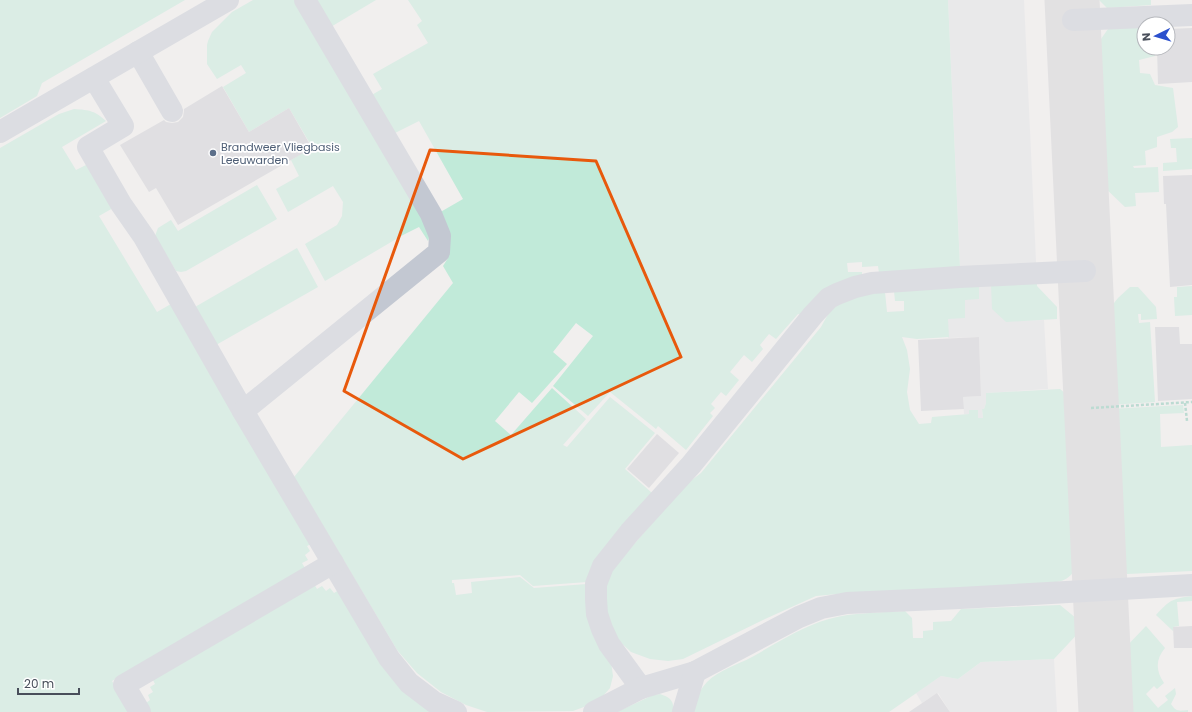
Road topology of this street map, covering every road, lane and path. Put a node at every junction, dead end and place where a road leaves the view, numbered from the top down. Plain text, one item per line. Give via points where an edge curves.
1 (228, 0) edge
2 (305, 0) edge
3 (1192, 16) edge
4 (1073, 20) dead end
5 (138, 52) junction
6 (94, 78) junction
7 (172, 111) dead end
8 (0, 132) edge
9 (1085, 272) dead end
10 (1185, 402) junction
11 (1192, 402) edge
12 (1091, 408) dead end
13 (243, 411) junction
14 (1187, 421) dead end
15 (333, 563) junction
16 (1192, 585) edge
17 (695, 672) junction
18 (641, 688) junction
19 (140, 712) edge
20 (456, 712) edge
21 (594, 712) edge
22 (683, 712) edge

1 - 5 lane
2 - 13 lane via 431,214 440,236 439,252
3 - 4 lane
5 - 6 lane
5 - 7 lane
6 - 8 lane
6 - 13 lane via 123,126 88,148 144,237
9 - 18 lane via 872,283 829,298 691,465 603,566 596,584 597,614 609,644
10 - 11 path
10 - 12 path
10 - 14 path
13 - 15 lane
15 - 19 lane via 124,685
15 - 20 lane via 389,658 409,683 434,702
16 - 17 lane via 847,603 821,608 799,617
17 - 18 lane
17 - 22 lane
18 - 21 lane

